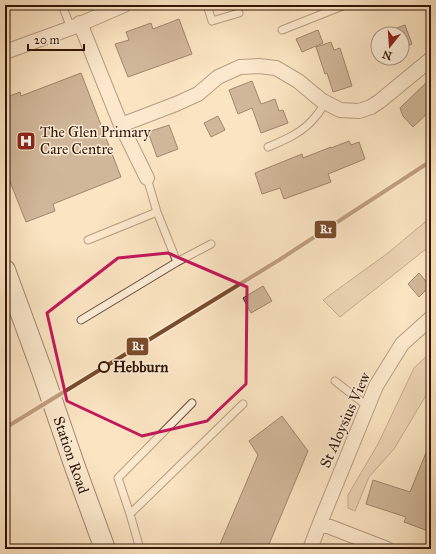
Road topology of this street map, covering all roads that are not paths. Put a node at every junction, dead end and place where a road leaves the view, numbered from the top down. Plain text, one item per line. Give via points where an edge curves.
1 (62, 5) edge
2 (124, 5) edge
3 (208, 5) edge
4 (345, 5) edge
5 (239, 12) dead end
6 (76, 26) junction
7 (282, 30) dead end
8 (5, 52) edge
9 (431, 59) edge
10 (325, 103) junction
11 (121, 125) junction
12 (268, 147) dead end
13 (146, 178) joint
14 (158, 212) junction
15 (88, 240) dead end
16 (211, 244) dead end
17 (177, 262) junction
18 (5, 270) edge
19 (431, 318) edge
20 (81, 320) dead end
21 (335, 381) dead end
22 (192, 403) dead end
23 (243, 404) dead end
24 (367, 406) junction
25 (130, 514) junction
26 (320, 522) junction
27 (105, 549) edge
28 (140, 549) edge
29 (310, 549) edge
30 (387, 549) edge

1 - 6 lane
2 - 6 street
3 - 5 lane via 212,21
4 - 7 lane
6 - 8 street
6 - 11 street
9 - 10 street via 371,107 359,111 340,110
10 - 11 street via 298,81 276,68 240,67 218,78 198,94
10 - 12 lane via 306,127
11 - 13 street
13 - 14 lane
14 - 15 lane
14 - 17 lane
16 - 17 lane
17 - 20 lane
18 - 27 main road, Station Road
19 - 24 street, St Aloysius View via 402,344
21 - 24 lane
22 - 25 lane via 118,478
23 - 25 lane
24 - 26 street, St Aloysius View
25 - 28 lane
26 - 29 street, St Aloysius View
26 - 30 street

